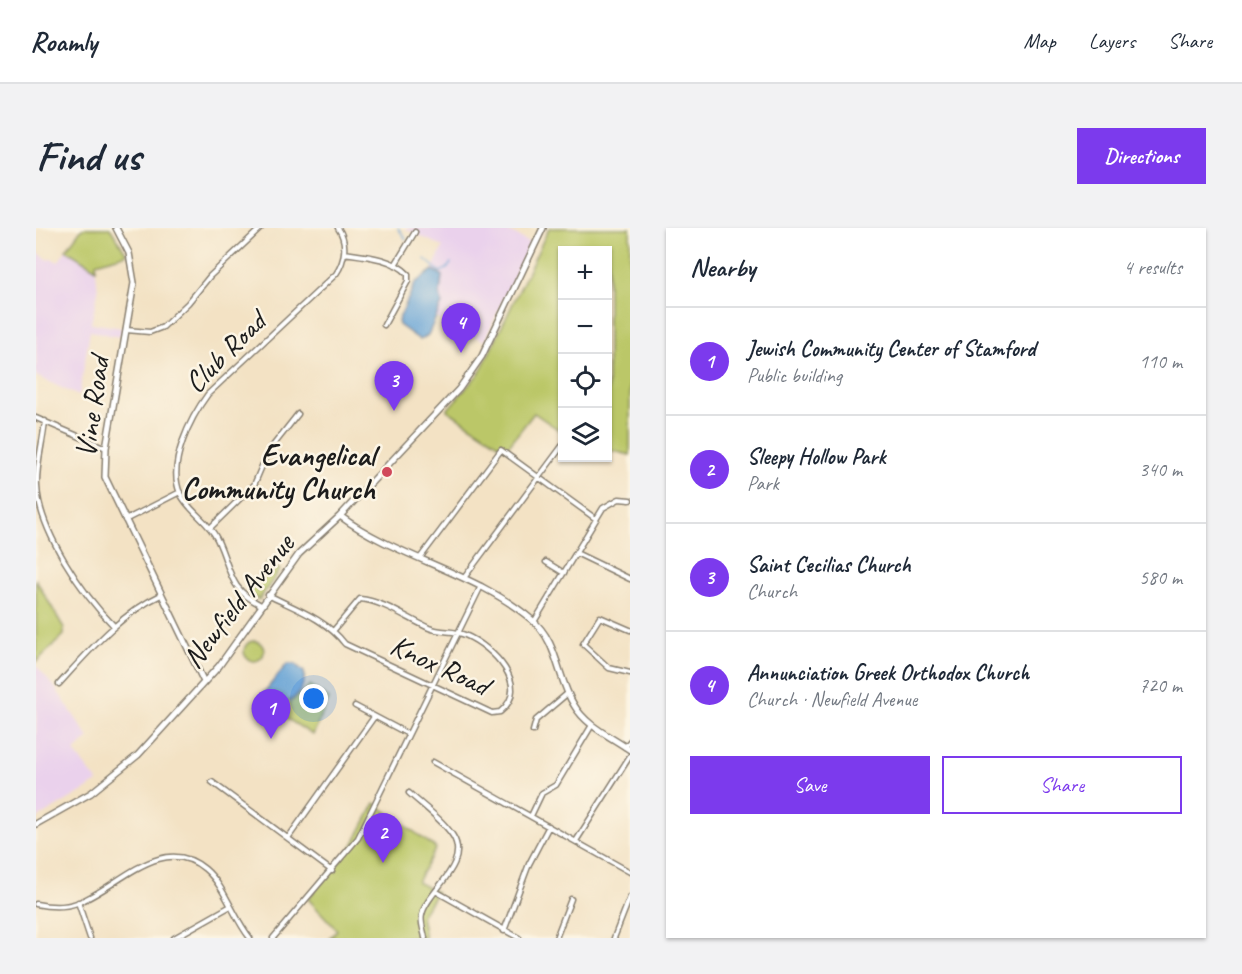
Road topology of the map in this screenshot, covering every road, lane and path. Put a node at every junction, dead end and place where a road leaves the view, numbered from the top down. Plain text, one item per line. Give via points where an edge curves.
1 (116, 228) edge
2 (261, 228) edge
3 (338, 228) edge
4 (543, 228) edge
5 (415, 232) dead end
6 (344, 253) junction
7 (395, 265) junction
8 (384, 325) dead end
9 (126, 330) junction
10 (298, 414) dead end
11 (36, 418) edge
12 (45, 421) junction
13 (54, 425) junction
14 (44, 434) junction
15 (106, 448) junction
16 (558, 452) edge
17 (539, 479) junction
18 (180, 492) junction
19 (630, 500) edge
20 (340, 516) junction
21 (596, 519) junction
22 (125, 520) junction
23 (210, 528) junction
24 (576, 553) junction
25 (419, 559) junction
26 (546, 562) dead end
27 (564, 573) junction
28 (464, 578) junction
29 (630, 579) edge
30 (481, 586) junction
31 (161, 595) junction
32 (268, 595) junction
33 (261, 605) junction
34 (534, 622) junction
35 (114, 626) junction
36 (334, 630) junction
37 (630, 630) edge
38 (456, 633) junction
39 (630, 673) edge
40 (204, 682) junction
41 (59, 684) dead end
42 (430, 686) junction
43 (568, 693) junction
44 (355, 706) dead end
45 (374, 717) junction
46 (592, 725) junction
47 (533, 730) dead end
48 (408, 734) junction
49 (630, 741) edge
50 (628, 748) edge
51 (630, 756) edge
52 (433, 762) dead end
53 (212, 782) dead end
54 (409, 793) dead end
55 (531, 816) junction
56 (36, 824) edge
57 (549, 826) junction
58 (288, 838) junction
59 (576, 841) junction
60 (332, 871) junction
61 (630, 872) edge
62 (437, 892) junction
63 (630, 897) edge
64 (572, 899) dead end
65 (78, 902) junction
66 (36, 904) edge
67 (229, 907) junction
68 (504, 931) junction
69 (90, 938) edge
70 (174, 938) edge
71 (250, 938) edge
72 (273, 938) edge
73 (425, 938) edge
74 (519, 938) edge
75 (555, 938) edge
76 (614, 938) edge

1 - 9 main road, Vine Road via 125,242 133,272
2 - 9 street via 163,327 150,332
3 - 6 street
4 - 20 main road, Newfield Avenue via 472,373
5 - 7 street
6 - 7 street
6 - 18 street, Club Road via 340,268 328,284 236,366 195,412 180,449
7 - 8 street via 409,277
9 - 15 main road, Vine Road
10 - 23 street via 268,452 254,485
11 - 12 street
12 - 13 street
12 - 14 street
13 - 14 street
13 - 15 street
14 - 35 street via 37,470 39,502 78,586
15 - 22 main road, Vine Road via 105,477
16 - 17 street
17 - 21 street
17 - 25 street via 501,450
17 - 28 street
18 - 22 street
18 - 23 street
19 - 21 street via 610,502
20 - 25 main road
20 - 32 main road, Newfield Avenue via 299,554
21 - 24 street
22 - 31 main road, Vine Road
23 - 33 street via 238,591
24 - 27 street
24 - 29 street
25 - 28 main road
26 - 27 street
27 - 34 street
28 - 30 main road
30 - 34 main road
30 - 38 street
31 - 35 street
31 - 40 main road, Vine Road
32 - 33 main road, Newfield Avenue
32 - 36 street, Knox Road
33 - 40 main road, Newfield Avenue
34 - 43 main road via 551,645
35 - 41 street
36 - 38 street via 360,599 432,629
36 - 42 street, Knox Road via 345,644
37 - 39 street via 600,617 583,644 609,668
38 - 42 street
38 - 42 street, Knox Road via 484,645 502,661 513,697 500,712 492,713
40 - 56 main road, Newfield Avenue via 115,775
42 - 48 street
43 - 46 main road via 579,713
43 - 47 street via 536,720
44 - 45 street
45 - 48 street
45 - 58 street
46 - 50 main road
46 - 55 street via 556,785 542,794
48 - 60 street via 358,838
49 - 50 street
51 - 59 street
52 - 55 street
53 - 58 street
54 - 62 street via 455,839 454,864
55 - 57 street
57 - 59 street
57 - 68 street via 529,864
58 - 60 street
59 - 61 street
60 - 72 street
62 - 68 street
62 - 73 street via 421,916
63 - 76 street
64 - 75 street
65 - 66 street via 58,907
65 - 67 street via 148,862 173,856 206,870
65 - 69 street
67 - 70 street
67 - 71 street
68 - 74 street

